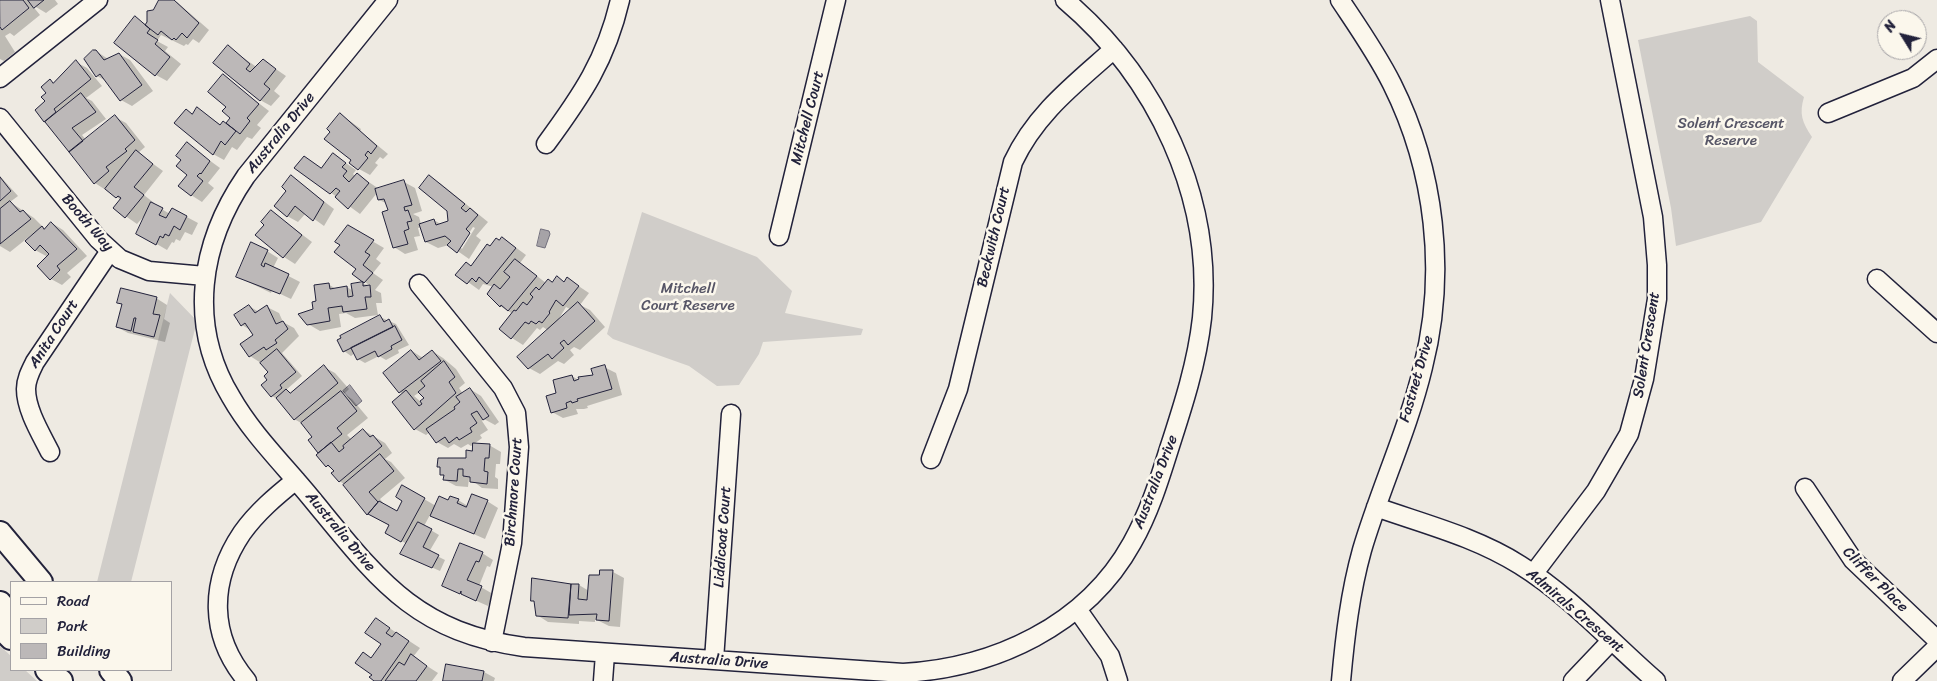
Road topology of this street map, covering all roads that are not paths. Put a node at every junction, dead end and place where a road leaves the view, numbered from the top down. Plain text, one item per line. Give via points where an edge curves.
1 (98, 0) edge
2 (388, 0) edge
3 (620, 0) edge
4 (836, 0) edge
5 (1065, 0) edge
6 (1340, 0) edge
7 (1610, 0) edge
8 (1114, 49) junction
9 (1937, 59) edge
10 (0, 78) edge
11 (1828, 113) dead end
12 (2, 125) edge
13 (546, 144) dead end
14 (779, 236) dead end
15 (110, 251) junction
16 (205, 276) junction
17 (1877, 279) dead end
18 (419, 284) dead end
19 (1937, 333) edge
20 (731, 414) dead end
21 (50, 452) dead end
22 (931, 459) dead end
23 (296, 480) junction
24 (1805, 488) dead end
25 (1376, 507) junction
26 (0, 533) edge
27 (1534, 573) junction
28 (40, 581) edge
29 (0, 603) edge
30 (1077, 609) junction
31 (10, 615) edge
32 (0, 627) edge
33 (10, 637) edge
34 (1937, 640) edge
35 (1611, 641) junction
36 (492, 642) junction
37 (1937, 647) edge
38 (605, 654) junction
39 (714, 660) junction
40 (48, 671) edge
41 (57, 671) edge
42 (112, 671) edge
43 (61, 681) edge
44 (66, 681) edge
45 (120, 681) edge
46 (247, 681) edge
47 (603, 681) edge
48 (1118, 681) edge
49 (1341, 681) edge
50 (1573, 681) edge
51 (1656, 681) edge
52 (1902, 681) edge

1 - 10 street
2 - 16 street, Australia Drive via 236,190 212,241
3 - 13 street via 608,43 595,73
4 - 14 street, Mitchell Court
5 - 8 street, Australia Drive
6 - 25 street, Fastnet Drive via 1382,66 1412,129 1425,176 1434,246 1433,316 1423,368
7 - 27 street, Solent Crescent via 1653,217 1657,299 1644,379 1629,434 1596,491
8 - 22 street, Beckwith Court via 1044,113 1013,162 958,389
8 - 30 street, Australia Drive via 1155,108 1181,164 1199,240 1202,318 1187,393 1142,523 1118,564
9 - 11 street via 1913,78
12 - 15 street, Booth Way
15 - 16 street, Booth Way via 128,264 149,271
15 - 21 street, Anita Court via 28,376 28,402
16 - 23 street, Australia Drive via 204,307 208,334 221,378 238,410
17 - 19 street
18 - 36 street, Birchmore Court via 503,388 516,412 519,447 512,543
20 - 39 street, Liddicoat Court
23 - 36 street, Australia Drive via 367,566 392,591 438,623
23 - 46 street via 264,508 242,534 224,574 219,597 219,634 230,659
24 - 34 street, Cliffer Place via 1853,560
25 - 27 street, Admirals Crescent via 1477,543
25 - 49 street, Fastnet Drive via 1354,588
26 - 28 main road
27 - 35 street, Admirals Crescent
29 - 31 main road
30 - 39 street, Australia Drive via 1008,651 974,664 934,671 889,673
30 - 48 street via 1110,656
32 - 33 main road
35 - 50 street
35 - 51 street, Admirals Crescent
36 - 38 street, Australia Drive
37 - 52 street
38 - 39 street, Australia Drive
38 - 47 street
40 - 43 main road
41 - 44 main road
42 - 45 main road

